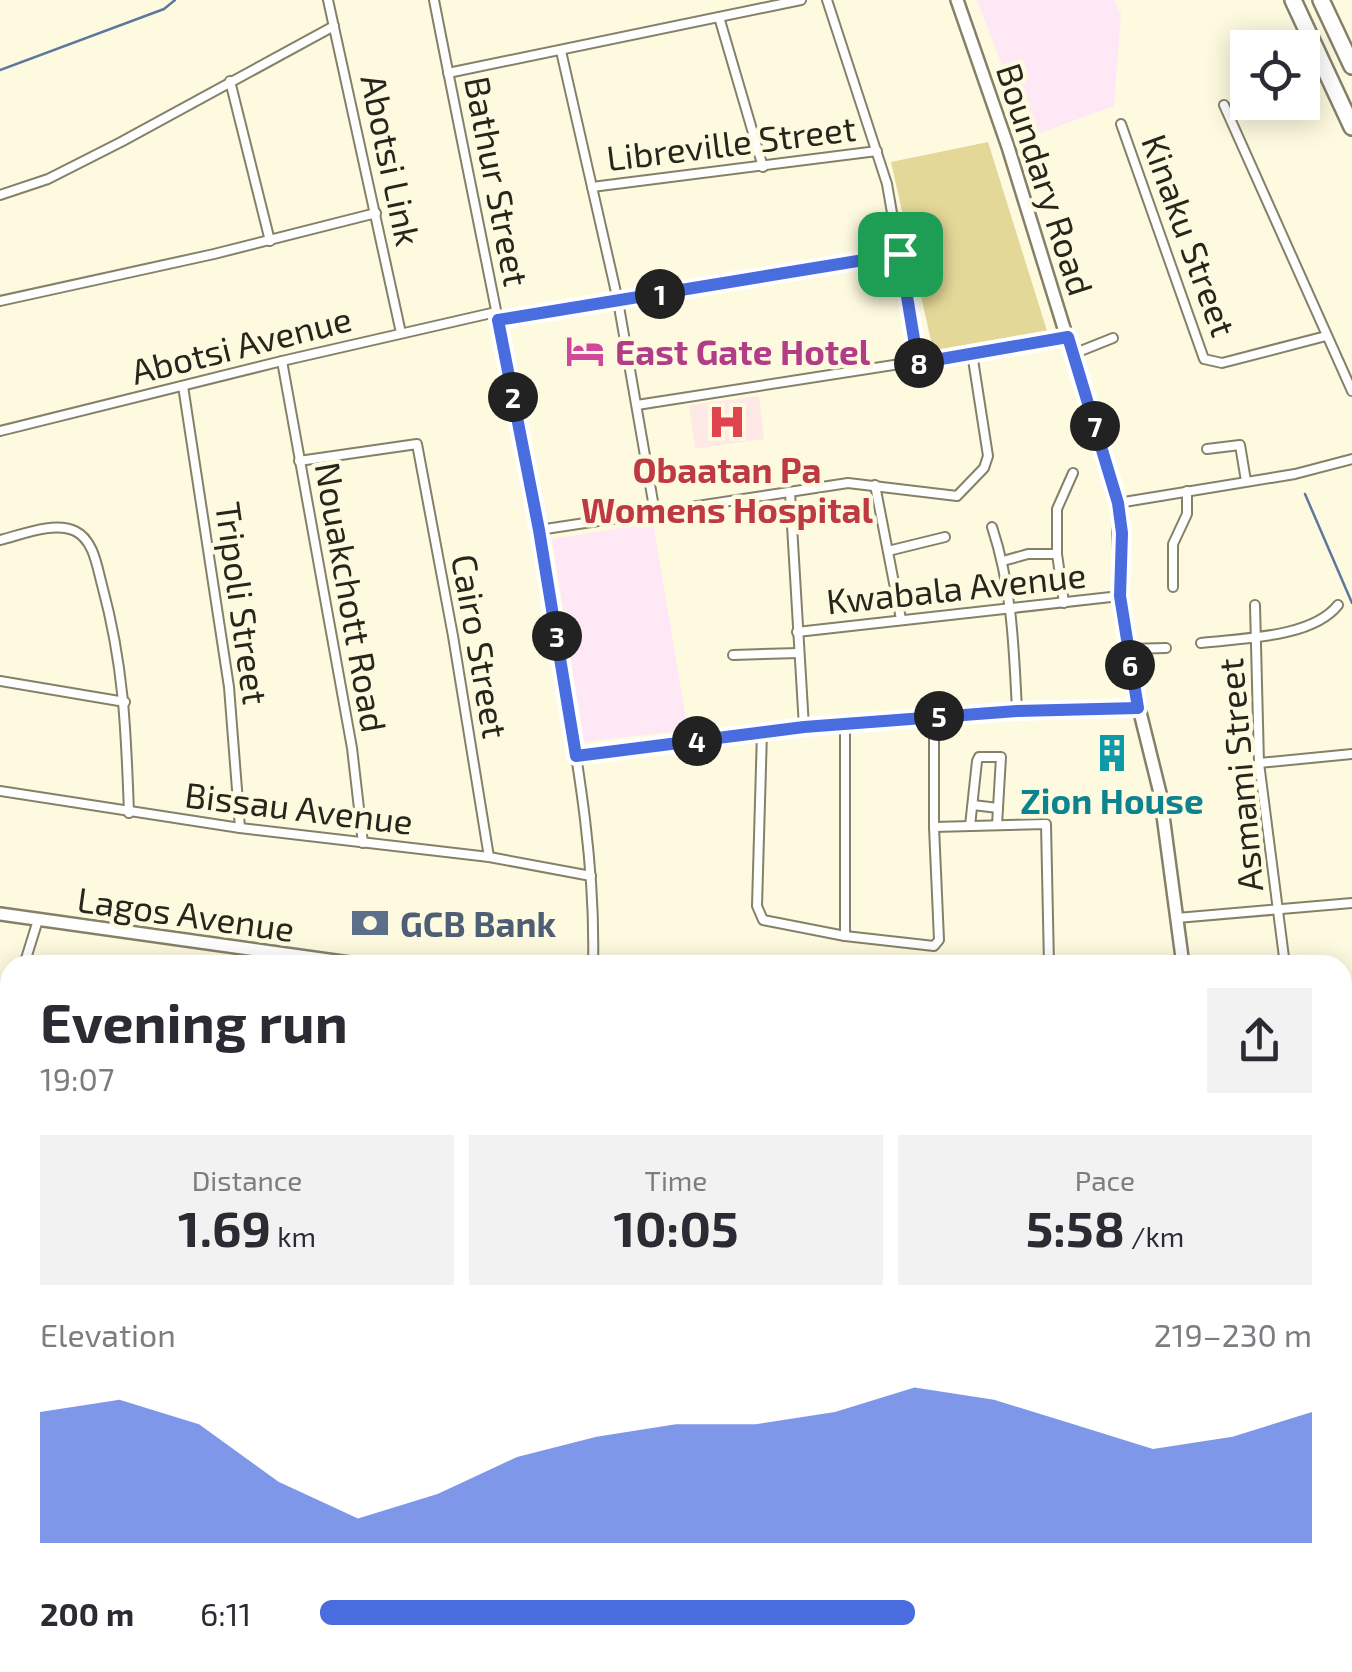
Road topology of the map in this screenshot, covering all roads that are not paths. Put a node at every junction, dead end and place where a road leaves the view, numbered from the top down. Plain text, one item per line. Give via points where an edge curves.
1 (328, 0) edge
2 (434, 0) edge
3 (801, 0) edge
4 (827, 0) edge
5 (957, 0) edge
6 (1292, 0) edge
7 (1321, 0) edge
8 (719, 17) junction
9 (334, 26) junction
10 (561, 51) junction
11 (1352, 66) edge
12 (448, 73) junction
13 (230, 81) junction
14 (1224, 105) dead end
15 (1122, 124) dead end
16 (1352, 127) edge
17 (877, 151) junction
18 (763, 166) junction
19 (592, 187) junction
20 (0, 195) edge
21 (376, 213) junction
22 (270, 241) junction
23 (900, 254) junction
24 (0, 301) edge
25 (618, 301) junction
26 (497, 316) junction
27 (401, 333) junction
28 (1326, 336) junction
29 (1068, 337) junction
30 (1114, 338) dead end
31 (972, 354) junction
32 (1073, 354) junction
33 (282, 361) junction
34 (918, 363) junction
35 (183, 386) junction
36 (1352, 392) edge
37 (636, 405) junction
38 (0, 431) edge
39 (1207, 449) dead end
40 (1352, 459) edge
41 (299, 461) junction
42 (1074, 472) dead end
43 (1246, 481) junction
44 (875, 485) junction
45 (1187, 491) junction
46 (790, 492) junction
47 (1118, 503) junction
48 (655, 512) junction
49 (992, 527) dead end
50 (539, 530) junction
51 (945, 538) dead end
52 (0, 540) edge
53 (888, 551) junction
54 (1057, 554) junction
55 (1003, 560) junction
56 (1173, 588) dead end
57 (1120, 596) junction
58 (1064, 602) junction
59 (1255, 606) dead end
60 (1338, 606) dead end
61 (1012, 609) junction
62 (901, 619) junction
63 (797, 632) junction
64 (1256, 636) junction
65 (1201, 644) dead end
66 (1166, 648) dead end
67 (1128, 649) junction
68 (799, 653) junction
69 (733, 655) dead end
70 (0, 680) edge
71 (125, 702) junction
72 (1138, 708) junction
73 (1017, 711) junction
74 (934, 717) junction
75 (845, 724) junction
76 (804, 727) junction
77 (762, 732) junction
78 (1352, 754) edge
79 (576, 756) junction
80 (1259, 762) junction
81 (0, 791) edge
82 (973, 805) junction
83 (998, 808) junction
84 (129, 813) junction
85 (970, 826) junction
86 (997, 826) junction
87 (934, 827) junction
88 (240, 828) junction
89 (364, 843) junction
90 (489, 857) junction
91 (591, 876) junction
92 (1352, 903) edge
93 (1278, 910) junction
94 (0, 914) edge
95 (1177, 918) junction
96 (38, 920) junction
97 (845, 936) junction
98 (27, 955) edge
99 (267, 955) edge
100 (593, 955) edge
101 (1049, 955) edge
102 (1182, 955) edge
103 (1284, 955) edge

1 - 9 street, Abotsi Link
2 - 12 street, Bathur Street
3 - 8 street
4 - 17 street
5 - 29 main road, Boundary Road
6 - 16 highway
7 - 11 highway
8 - 10 street
8 - 18 street
9 - 13 street
9 - 21 street, Abotsi Link
10 - 12 street
10 - 19 street
12 - 26 street, Bathur Street
13 - 20 street via 48,179
13 - 22 street
14 - 28 street
15 - 28 street, Kinaku Street via 1204,360 1222,363
17 - 18 street, Libreville Street
17 - 23 street
18 - 19 street, Libreville Street
19 - 25 street
21 - 22 street
21 - 27 street, Abotsi Link
22 - 24 street
23 - 25 street, Abotsi Avenue
23 - 34 street
25 - 26 street, Abotsi Avenue
25 - 37 street
26 - 27 street, Abotsi Avenue
26 - 50 street, Bathur Street
27 - 33 street, Abotsi Avenue
28 - 36 street
29 - 31 street
29 - 32 main road, Boundary Road
30 - 32 street
31 - 34 street
31 - 44 street via 988,456 984,468 957,496
32 - 47 main road, Boundary Road
33 - 35 street, Abotsi Avenue
33 - 41 street, Nouakchott Road
34 - 37 street
35 - 38 street, Abotsi Avenue
35 - 88 street, Tripoli Street via 230,687
37 - 48 street
39 - 43 street via 1240,445
40 - 43 street
41 - 89 street, Nouakchott Road
41 - 90 street, Cairo Street via 416,444
42 - 54 street via 1057,509
43 - 45 street
44 - 46 street
44 - 53 street
45 - 47 street
45 - 56 street via 1187,514 1173,544
46 - 48 street
46 - 63 street
47 - 57 main road, Boundary Road
48 - 50 street
49 - 55 street
50 - 79 street, Bathur Street
51 - 53 street
52 - 71 street via 62,528 87,541 117,640
53 - 62 street
54 - 55 street
54 - 58 street
55 - 61 street
57 - 58 street, Kwabala Avenue
57 - 67 main road, Boundary Road
58 - 61 street, Kwabala Avenue
59 - 64 street, Asmami Street
60 - 64 street, Asmami Street via 1310,627
61 - 62 street, Kwabala Avenue
61 - 73 street
62 - 63 street, Kwabala Avenue
63 - 68 street
64 - 65 street
64 - 80 street, Asmami Street
66 - 67 street
67 - 72 main road, Boundary Road
68 - 69 street
68 - 76 street
70 - 71 street
71 - 84 street
72 - 73 street
72 - 95 main road, Boundary Road via 1160,793
73 - 74 street
74 - 75 street
74 - 87 street
75 - 76 street
75 - 97 street
76 - 77 street
77 - 79 street
77 - 97 street via 759,915
78 - 80 street
79 - 91 street, Bathur Street
80 - 93 street, Asmami Street
81 - 84 street, Bissau Avenue
82 - 83 street
82 - 83 street via 976,762 1001,757
82 - 85 street
83 - 86 street
84 - 88 street, Bissau Avenue
85 - 86 street
85 - 87 street
86 - 101 street via 1046,824
87 - 97 street via 938,944
88 - 89 street, Bissau Avenue
89 - 90 street, Bissau Avenue
90 - 91 street, Bissau Avenue
91 - 100 street, Bathur Street
92 - 93 street
93 - 95 street
93 - 103 street, Asmami Street
94 - 96 main road, Lagos Avenue
95 - 102 main road, Boundary Road
96 - 98 street
96 - 99 main road, Lagos Avenue

